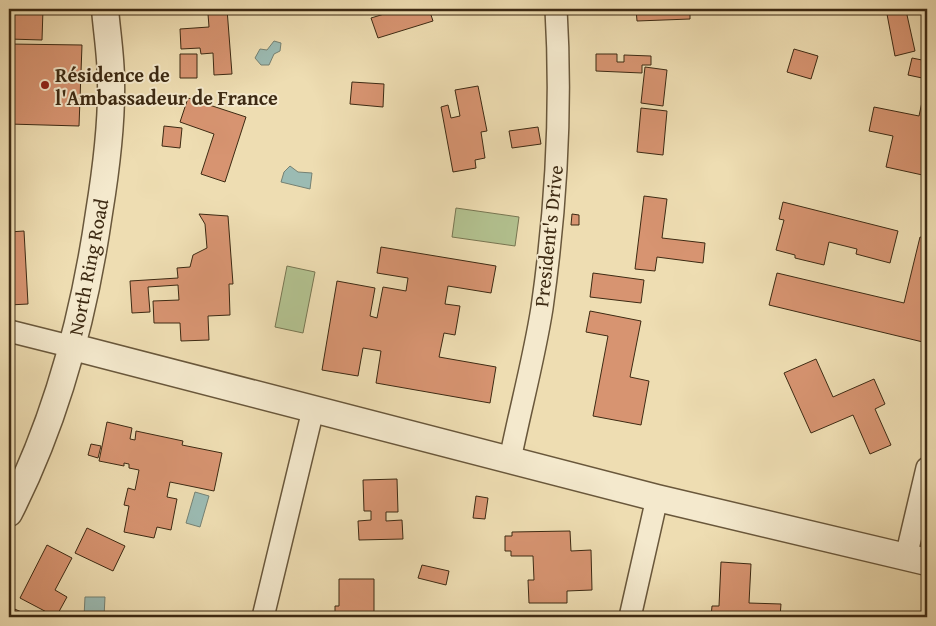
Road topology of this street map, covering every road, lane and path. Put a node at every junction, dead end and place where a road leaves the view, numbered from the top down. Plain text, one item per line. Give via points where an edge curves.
1 (106, 9) edge
2 (556, 9) edge
3 (9, 331) edge
4 (73, 347) junction
5 (313, 410) junction
6 (510, 460) junction
7 (927, 468) edge
8 (657, 498) junction
9 (9, 513) edge
10 (917, 560) edge
11 (263, 617) edge
12 (630, 617) edge

1 - 4 street, North Ring Road via 111,81 106,166 93,255
2 - 6 street, President's Drive via 556,181 542,309
3 - 4 street
4 - 5 street
4 - 9 street, North Ring Road via 56,404
5 - 6 street
5 - 11 street
6 - 8 street
7 - 10 street
8 - 10 street
8 - 12 street

